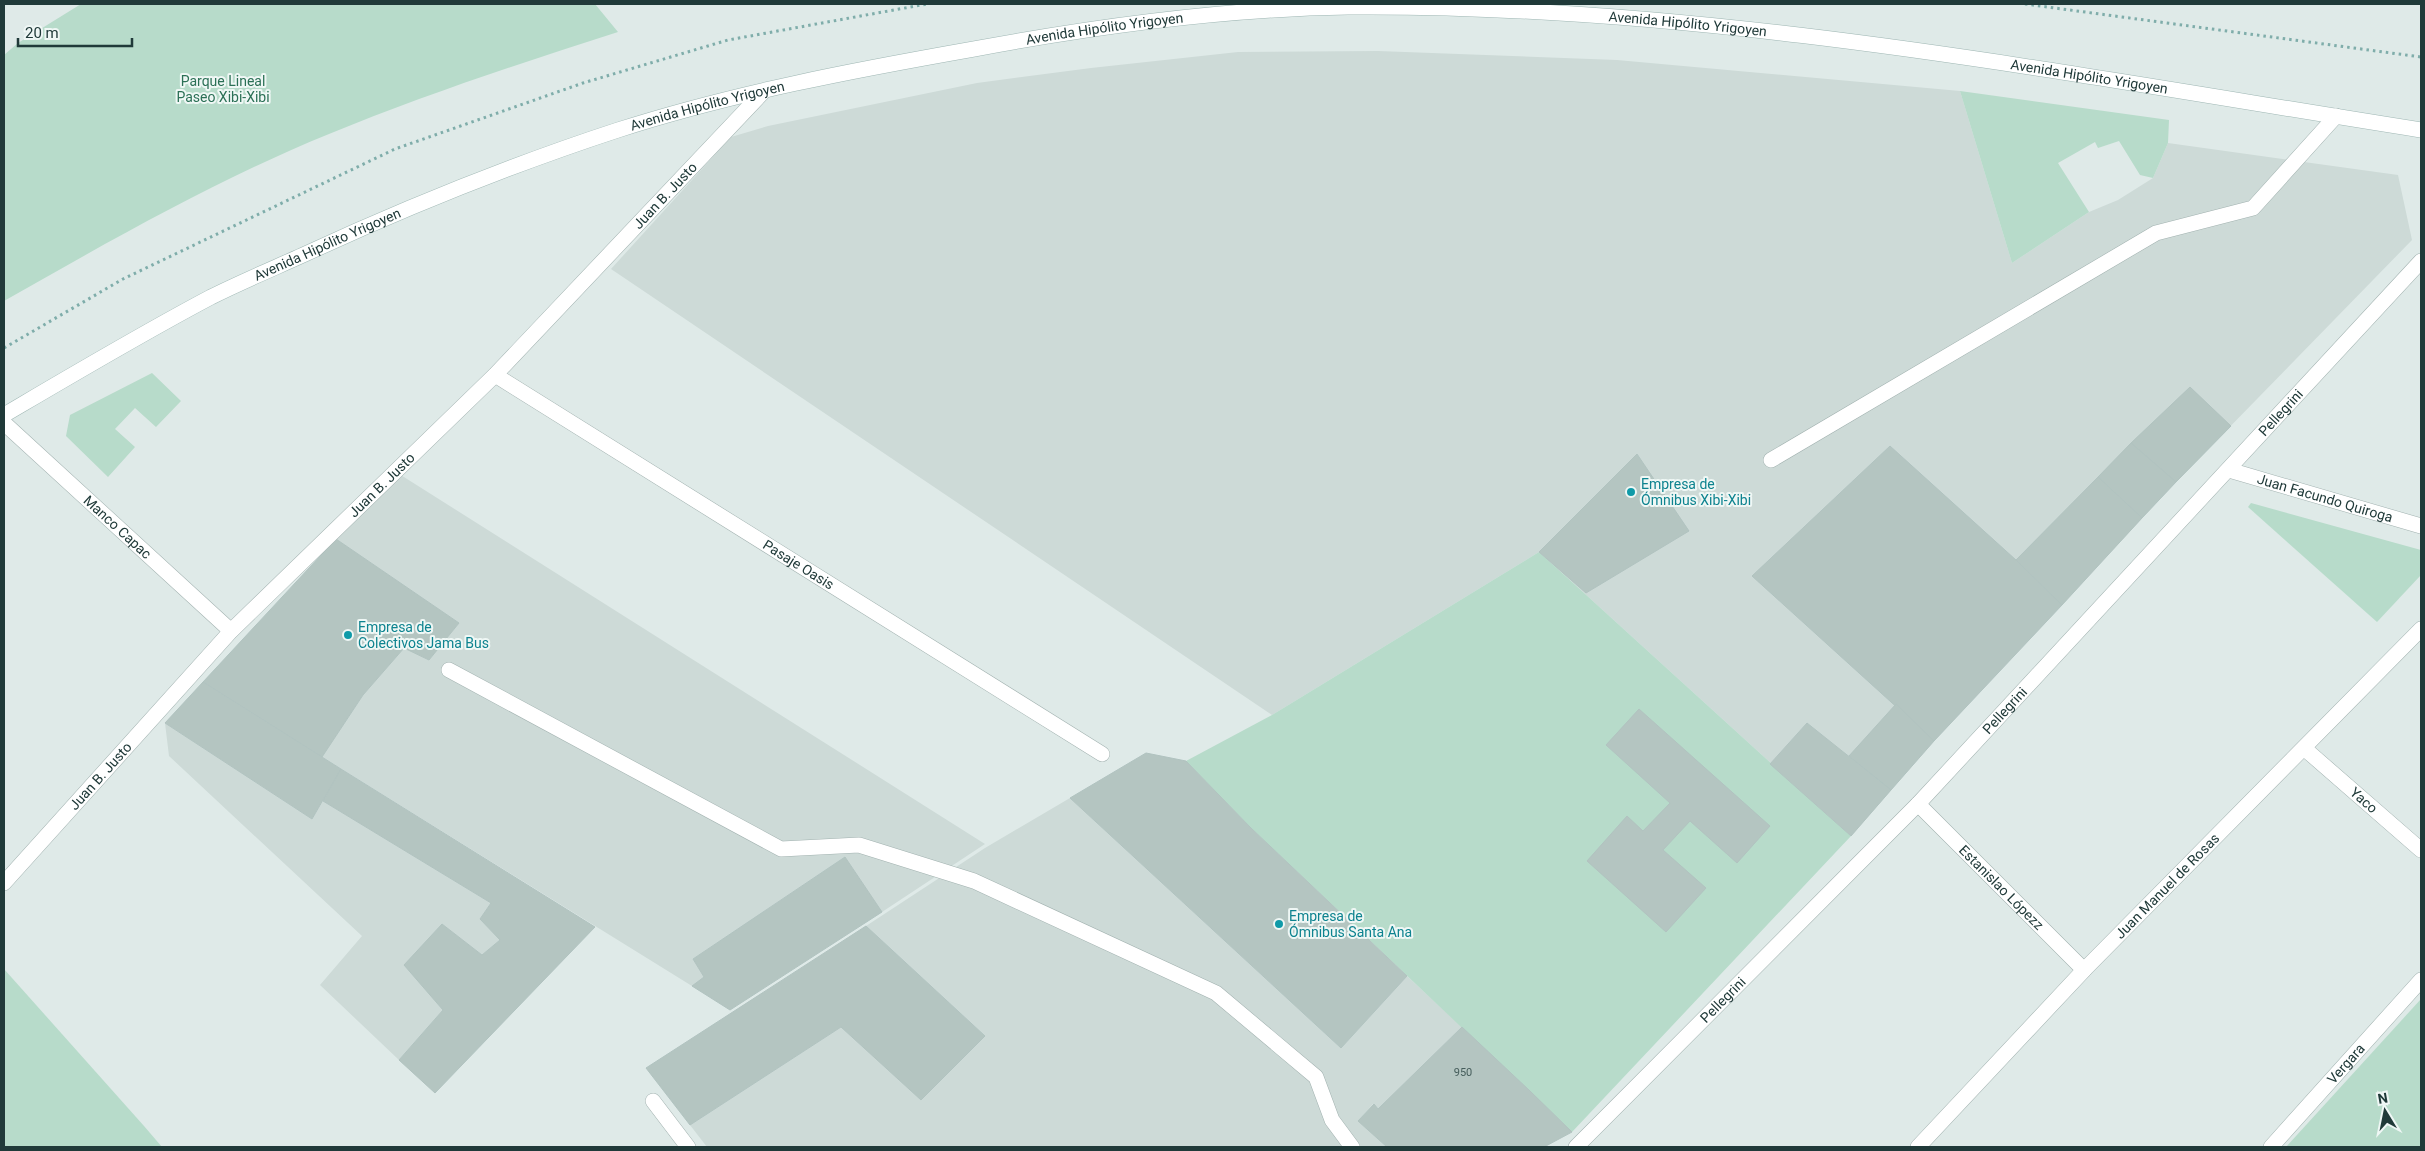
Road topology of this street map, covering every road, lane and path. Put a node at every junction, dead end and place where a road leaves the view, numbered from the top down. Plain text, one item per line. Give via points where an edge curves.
1 (927, 4) edge
2 (2025, 4) edge
3 (2421, 57) edge
4 (764, 91) junction
5 (2336, 116) junction
6 (2421, 130) edge
7 (2421, 261) edge
8 (4, 348) edge
9 (495, 375) junction
10 (4, 415) edge
11 (4, 423) edge
12 (1771, 460) dead end
13 (2229, 470) junction
14 (2421, 526) edge
15 (2421, 629) edge
16 (231, 632) junction
17 (449, 670) dead end
18 (2305, 749) junction
19 (1102, 754) dead end
20 (1918, 804) junction
21 (2421, 850) edge
22 (4, 883) edge
23 (2084, 970) junction
24 (2421, 980) edge
25 (652, 1101) dead end
26 (688, 1147) edge
27 (1352, 1147) edge
28 (1576, 1147) edge
29 (1918, 1147) edge
30 (2271, 1147) edge

1 - 8 path via 728,40 583,83 396,149 123,279
2 - 3 path
4 - 5 street, Avenida Hipólito Yrigoyen via 1072,31 1224,13 1347,7 1512,11 1690,22 1864,42
4 - 9 street, Juan B. Justo
4 - 10 street, Avenida Hipólito Yrigoyen via 622,129 511,167 375,222 216,295
5 - 6 street, Avenida Hipólito Yrigoyen
5 - 12 street via 2253,208 2156,233
7 - 13 street, Pellegrini
9 - 16 street, Juan B. Justo
9 - 19 street, Pasaje Oasis
11 - 16 street, Manco Capac
13 - 14 street, Juan Facundo Quiroga
13 - 20 street, Pellegrini
15 - 18 street, Juan Manuel de Rosas
16 - 22 street, Juan B. Justo
17 - 27 street via 781,849 859,845 974,881 1216,993 1316,1077 1332,1120
18 - 21 street, Yaco
18 - 23 street, Juan Manuel de Rosas
20 - 23 street, Estanislao Lópezz
20 - 28 street, Pellegrini
23 - 29 street, Juan Manuel de Rosas
24 - 30 street, Vergara
25 - 26 street

